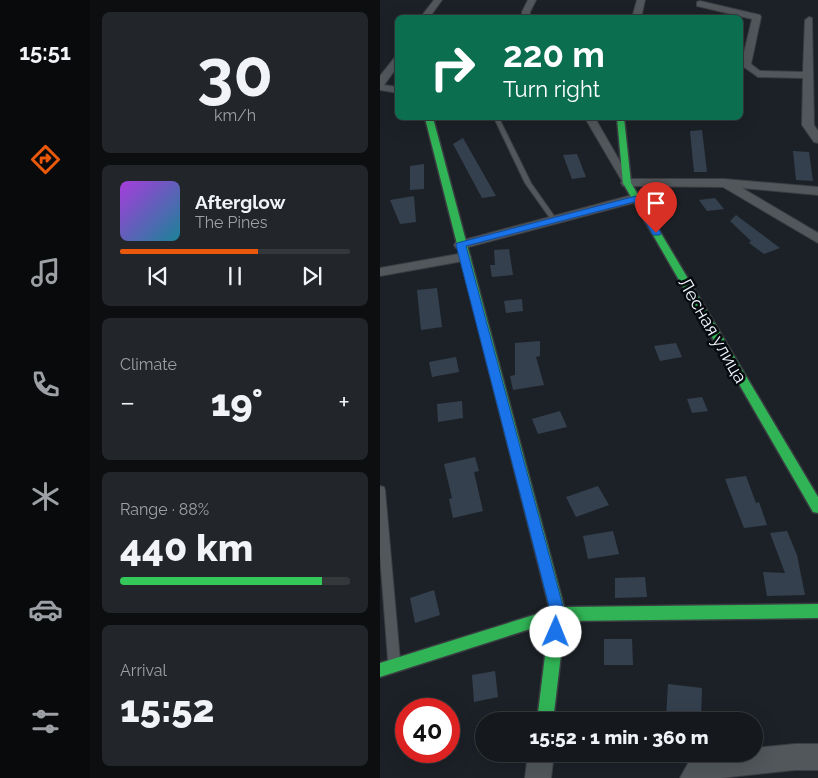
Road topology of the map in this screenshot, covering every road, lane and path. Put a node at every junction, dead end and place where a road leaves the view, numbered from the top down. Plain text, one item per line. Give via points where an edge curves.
1 (438, 0) edge
2 (532, 0) edge
3 (641, 0) edge
4 (700, 4) dead end
5 (426, 15) edge
6 (526, 15) edge
7 (637, 15) edge
8 (809, 20) dead end
9 (395, 63) edge
10 (808, 75) junction
11 (380, 83) edge
12 (380, 87) edge
13 (395, 90) edge
14 (430, 120) edge
15 (497, 120) edge
16 (591, 120) edge
17 (620, 120) edge
18 (818, 140) edge
19 (626, 180) junction
20 (724, 184) junction
21 (818, 191) edge
22 (636, 198) junction
23 (554, 220) junction
24 (818, 239) edge
25 (462, 251) junction
26 (380, 272) edge
27 (380, 490) edge
28 (818, 508) edge
29 (818, 611) edge
30 (558, 614) junction
31 (395, 665) junction
32 (380, 670) edge
33 (546, 712) edge
34 (818, 757) edge
35 (540, 762) edge
36 (538, 778) edge
37 (693, 778) edge

1 - 5 street
2 - 6 street
3 - 7 street
4 - 10 street via 757,17 746,65 758,74
8 - 10 street
9 - 11 street
10 - 18 street via 808,125
12 - 13 street
14 - 25 street
15 - 23 lane via 528,183
16 - 19 street
17 - 19 street, Лесная улица
19 - 20 street
19 - 22 street, Лесная улица
20 - 21 street
20 - 24 street
22 - 23 street
22 - 28 street, Лесная улица
23 - 25 street
25 - 26 street
25 - 30 street
27 - 31 lane
29 - 30 street
30 - 31 street
30 - 33 street
31 - 32 street
34 - 37 street via 700,768
35 - 36 street

